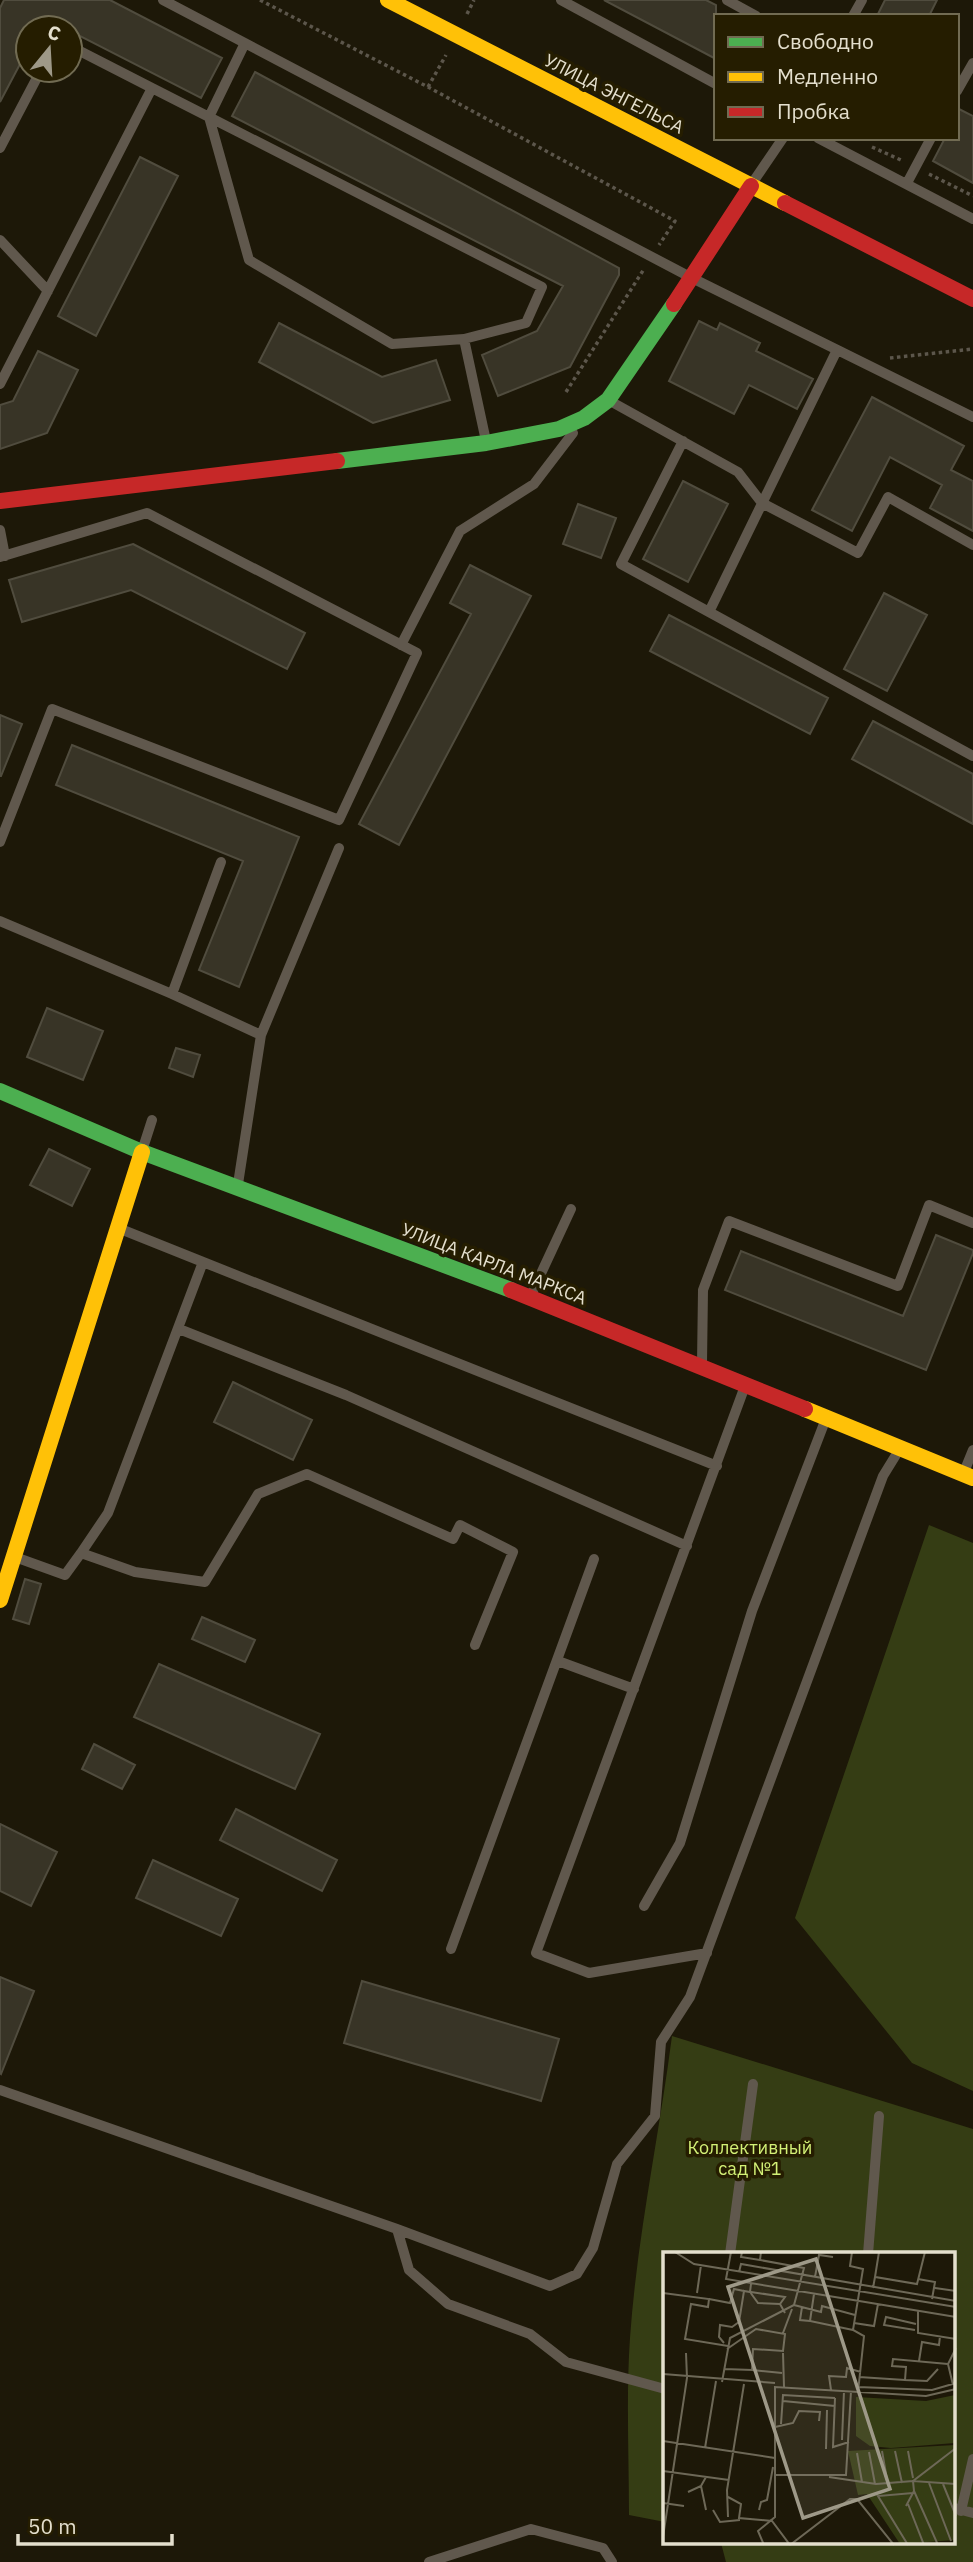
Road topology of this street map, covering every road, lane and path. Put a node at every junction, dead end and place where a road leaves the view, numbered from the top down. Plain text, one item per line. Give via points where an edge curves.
1 (163, 0) edge
2 (388, 0) edge
3 (561, 0) edge
4 (727, 0) edge
5 (752, 14) edge
6 (245, 43) junction
7 (84, 53) edge
8 (973, 63) edge
9 (714, 83) edge
10 (34, 84) edge
11 (152, 88) junction
12 (959, 88) edge
13 (209, 117) junction
14 (782, 140) edge
15 (822, 140) edge
16 (930, 140) edge
17 (0, 148) edge
18 (907, 183) junction
19 (751, 186) junction
20 (973, 219) edge
21 (0, 240) edge
22 (692, 278) junction
23 (48, 291) junction
24 (973, 299) edge
25 (464, 340) junction
26 (973, 349) edge
27 (837, 350) junction
28 (888, 359) dead end
29 (0, 384) edge
30 (608, 400) junction
31 (973, 416) edge
32 (584, 418) junction
33 (683, 441) junction
34 (486, 443) junction
35 (0, 501) edge
36 (762, 503) junction
37 (0, 530) edge
38 (973, 545) edge
39 (2, 557) edge
40 (709, 611) junction
41 (401, 645) junction
42 (973, 756) edge
43 (0, 842) edge
44 (339, 848) dead end
45 (221, 862) dead end
46 (0, 921) edge
47 (172, 993) junction
48 (261, 1035) junction
49 (0, 1091) edge
50 (152, 1120) dead end
51 (142, 1152) junction
52 (237, 1186) junction
53 (570, 1209) dead end
54 (973, 1223) edge
55 (118, 1227) junction
56 (204, 1262) junction
57 (530, 1297) junction
58 (179, 1329) junction
59 (702, 1368) junction
60 (745, 1386) junction
61 (826, 1419) junction
62 (900, 1448) junction
63 (973, 1450) edge
64 (717, 1466) junction
65 (968, 1476) edge
66 (687, 1546) junction
67 (81, 1553) junction
68 (14, 1556) junction
69 (594, 1559) dead end
70 (0, 1600) edge
71 (475, 1646) dead end
72 (558, 1661) junction
73 (634, 1689) junction
74 (644, 1906) dead end
75 (451, 1949) dead end
76 (707, 1953) junction
77 (753, 2084) dead end
78 (0, 2090) edge
79 (879, 2116) dead end
80 (397, 2229) junction
81 (730, 2252) edge
82 (868, 2252) edge
83 (663, 2388) edge
84 (973, 2459) edge
85 (963, 2511) edge
86 (429, 2562) edge
87 (612, 2562) edge

1 - 6 lane
2 - 19 street, УЛИЦА ЭНГЕЛЬСА
3 - 9 lane
4 - 5 lane
6 - 13 lane
6 - 22 lane
7 - 11 lane
8 - 12 lane
10 - 17 lane
11 - 13 lane
11 - 23 lane
13 - 25 lane via 249,260 392,344
13 - 25 lane via 542,287 526,323
14 - 19 lane
15 - 18 lane
16 - 18 lane
18 - 20 lane
19 - 22 street
19 - 24 street, УЛИЦА ЭНГЕЛЬСА
21 - 23 lane
22 - 27 lane
22 - 30 street
23 - 29 lane
25 - 34 lane
26 - 28 path
27 - 31 lane
27 - 36 lane
30 - 32 street
30 - 33 lane
32 - 34 street via 559,429
32 - 41 lane via 534,484 460,531
33 - 36 lane via 738,472
33 - 40 lane via 621,564
34 - 35 street
36 - 38 lane via 858,553 888,498
36 - 40 lane
37 - 39 lane
39 - 41 lane via 147,513
40 - 42 lane
41 - 43 lane via 417,653 339,820 52,709
44 - 48 lane
45 - 47 lane
46 - 47 lane
47 - 48 lane
48 - 52 lane
49 - 51 street, УЛИЦА КАРЛА МАРКСА
50 - 51 lane
51 - 52 street, УЛИЦА КАРЛА МАРКСА
51 - 55 street
52 - 57 street, УЛИЦА КАРЛА МАРКСА
53 - 57 lane
54 - 59 lane via 929,1205 898,1286 729,1221 704,1290
55 - 56 lane
55 - 68 street
56 - 58 lane
56 - 64 lane
57 - 59 street, УЛИЦА КАРЛА МАРКСА
58 - 66 lane via 346,1395
58 - 67 lane via 108,1513
59 - 60 street, УЛИЦА КАРЛА МАРКСА
60 - 61 street, УЛИЦА КАРЛА МАРКСА
60 - 64 lane
61 - 62 street, УЛИЦА КАРЛА МАРКСА
61 - 74 lane via 752,1611 680,1843
62 - 65 street, УЛИЦА КАРЛА МАРКСА
62 - 76 lane via 883,1475
63 - 65 lane
64 - 66 lane
66 - 73 lane
67 - 68 lane via 65,1575
67 - 71 lane via 135,1572 205,1582 258,1494 307,1474 453,1539 460,1525 513,1552
68 - 70 street
69 - 72 lane
72 - 73 lane
72 - 75 lane
73 - 76 lane via 536,1953 589,1973
76 - 80 lane via 690,1997 661,2042 654,2116 617,2164 593,2248 577,2274 550,2286
77 - 81 lane
78 - 80 lane
79 - 82 lane
80 - 83 lane via 409,2270 448,2304 530,2334 566,2362
84 - 85 lane
86 - 87 lane via 531,2529 603,2547

